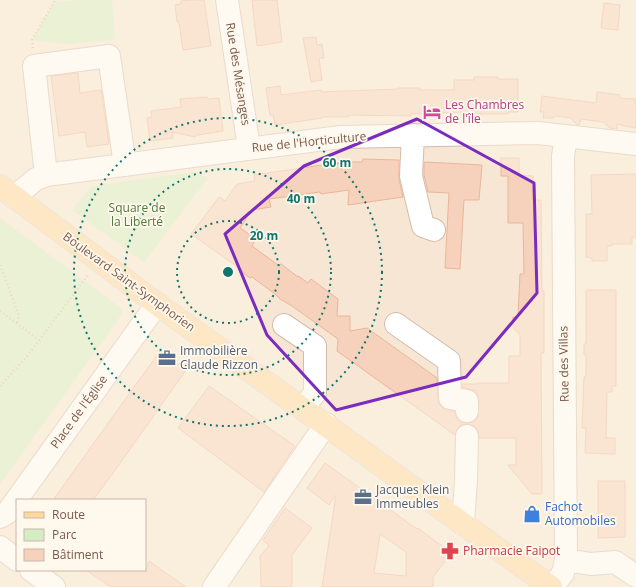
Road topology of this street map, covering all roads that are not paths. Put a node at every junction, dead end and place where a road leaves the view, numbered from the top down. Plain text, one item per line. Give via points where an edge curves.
1 (227, 0) edge
2 (413, 135) junction
3 (566, 137) junction
4 (636, 144) edge
5 (250, 148) junction
6 (125, 165) junction
7 (46, 175) junction
8 (7, 192) edge
9 (434, 230) dead end
10 (157, 304) junction
11 (396, 324) dead end
12 (284, 325) dead end
13 (303, 408) junction
14 (467, 411) dead end
15 (326, 424) junction
16 (467, 436) dead end
17 (17, 499) edge
18 (16, 500) edge
19 (0, 517) edge
20 (463, 524) junction
21 (0, 548) edge
22 (16, 559) edge
23 (566, 560) junction
24 (32, 571) edge
25 (636, 576) edge
26 (54, 587) edge
27 (214, 587) edge
28 (552, 587) edge

1 - 5 street, Rue des Mésanges
2 - 3 street, Rue de l'Horticulture via 538,133
2 - 5 street, Rue de l'Horticulture via 341,137
2 - 9 street via 413,189 423,226
3 - 4 street, Rue de l'Horticulture
3 - 23 street, Rue des Villas via 563,156
5 - 6 street, Rue de l'Horticulture
6 - 7 street, Rue de l'Horticulture
6 - 7 street via 109,56 34,66
7 - 8 street, Rue de l'Horticulture
8 - 10 main road, Boulevard Saint-Symphorien
10 - 13 main road, Boulevard Saint-Symphorien
10 - 17 street, Place de l'Église
11 - 14 street via 449,361 450,398 467,401
12 - 13 street via 315,346 315,393
13 - 15 main road, Boulevard Saint-Symphorien
15 - 20 main road, Boulevard Saint-Symphorien
15 - 27 street
16 - 20 street
18 - 19 street, Place de l'Église via 7,513
20 - 28 main road, Boulevard Saint-Symphorien
21 - 22 street
23 - 25 street via 590,564 615,562
23 - 28 street, Rue des Villas via 563,573
24 - 26 street

